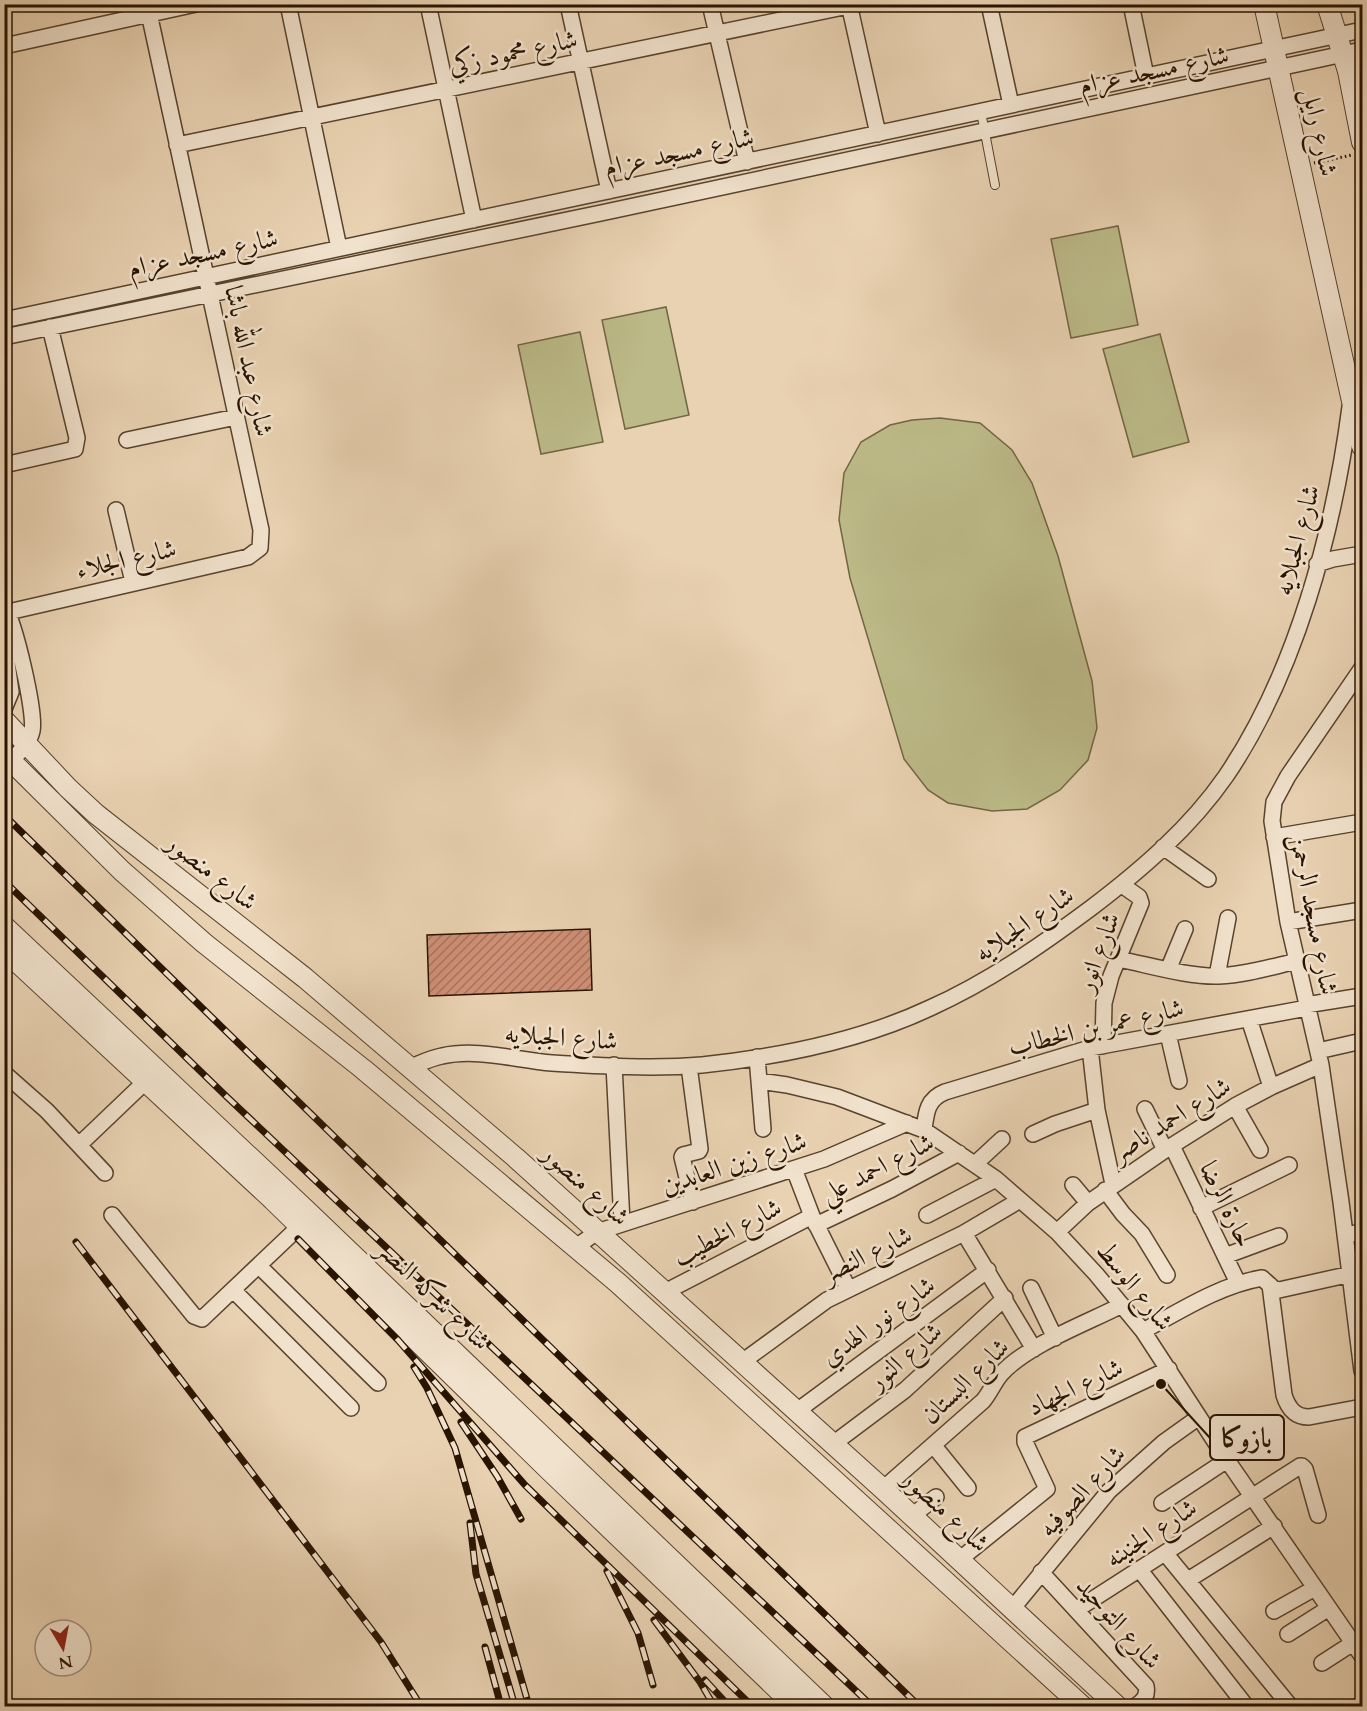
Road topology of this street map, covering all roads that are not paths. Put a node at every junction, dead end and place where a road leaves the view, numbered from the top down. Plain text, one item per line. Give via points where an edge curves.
1 (196, 4) edge
2 (288, 4) edge
3 (428, 4) edge
4 (568, 4) edge
5 (710, 4) edge
6 (989, 4) edge
7 (1131, 4) edge
8 (1264, 4) edge
9 (1327, 4) edge
10 (852, 5) edge
11 (148, 10) edge
12 (1362, 30) edge
13 (716, 34) junction
14 (4, 46) edge
15 (1348, 47) edge
16 (1276, 59) junction
17 (581, 62) junction
18 (1146, 76) junction
19 (446, 90) junction
20 (1011, 105) junction
21 (981, 112) junction
22 (312, 117) junction
23 (985, 131) junction
24 (878, 134) junction
25 (1362, 142) edge
26 (177, 145) junction
27 (747, 162) junction
28 (995, 185) dead end
29 (609, 191) junction
30 (474, 220) junction
31 (339, 248) junction
32 (207, 277) junction
33 (210, 294) junction
34 (4, 320) edge
35 (50, 327) junction
36 (4, 337) edge
37 (1352, 398) junction
38 (237, 417) junction
39 (127, 440) dead end
40 (1362, 446) edge
41 (4, 465) edge
42 (116, 510) dead end
43 (257, 552) joint
44 (1362, 554) edge
45 (1317, 564) junction
46 (133, 582) junction
47 (6, 610) edge
48 (4, 641) edge
49 (1362, 668) edge
50 (4, 709) edge
51 (4, 720) edge
52 (27, 744) junction
53 (8, 758) edge
54 (1362, 822) edge
55 (1274, 837) junction
56 (1163, 848) junction
57 (1208, 879) dead end
58 (1122, 885) junction
59 (1362, 910) edge
60 (1228, 918) dead end
61 (1288, 922) junction
62 (4, 926) edge
63 (1185, 929) dead end
64 (4, 950) edge
65 (1119, 959) junction
66 (1297, 961) junction
67 (1168, 970) junction
68 (1217, 976) junction
69 (305, 978) junction
70 (1362, 996) edge
71 (283, 1005) junction
72 (1307, 1007) junction
73 (1249, 1019) junction
74 (1168, 1034) junction
75 (1362, 1041) edge
76 (1097, 1047) junction
77 (757, 1057) junction
78 (1319, 1058) junction
79 (614, 1065) junction
80 (689, 1066) junction
81 (411, 1067) junction
82 (4, 1073) edge
83 (146, 1081) junction
84 (759, 1081) junction
85 (1179, 1081) dead end
86 (1270, 1087) junction
87 (1235, 1106) junction
88 (1145, 1109) dead end
89 (1097, 1110) junction
90 (907, 1122) junction
91 (764, 1129) dead end
92 (924, 1130) junction
93 (1033, 1134) dead end
94 (1002, 1138) dead end
95 (79, 1145) junction
96 (1168, 1148) junction
97 (1260, 1150) dead end
98 (959, 1153) junction
99 (975, 1164) junction
100 (1289, 1165) dead end
101 (794, 1169) junction
102 (105, 1173) dead end
103 (996, 1179) junction
104 (1073, 1185) dead end
105 (1109, 1187) junction
106 (1020, 1200) junction
107 (693, 1202) junction
108 (1088, 1203) junction
109 (1201, 1208) junction
110 (112, 1215) dead end
111 (927, 1215) dead end
112 (814, 1220) junction
113 (622, 1224) junction
114 (300, 1226) junction
115 (597, 1232) junction
116 (1057, 1232) junction
117 (1362, 1232) edge
118 (964, 1233) junction
119 (1346, 1235) junction
120 (1279, 1236) dead end
121 (576, 1247) junction
122 (1225, 1256) junction
123 (259, 1266) junction
124 (988, 1270) junction
125 (1351, 1274) junction
126 (1167, 1275) dead end
127 (1238, 1283) junction
128 (1270, 1285) junction
129 (848, 1288) junction
130 (1031, 1288) dead end
131 (233, 1290) junction
132 (664, 1292) junction
133 (1005, 1298) junction
134 (1122, 1305) junction
135 (1358, 1305) edge
136 (1143, 1330) junction
137 (1055, 1338) junction
138 (1034, 1349) junction
139 (742, 1362) junction
140 (1169, 1369) junction
141 (1362, 1371) edge
142 (378, 1383) dead end
143 (1362, 1407) edge
144 (351, 1408) dead end
145 (796, 1411) junction
146 (1198, 1417) junction
147 (833, 1444) junction
148 (933, 1446) junction
149 (1227, 1460) junction
150 (968, 1488) dead end
151 (883, 1489) junction
152 (936, 1497) dead end
153 (1252, 1497) junction
154 (1162, 1503) dead end
155 (1318, 1515) dead end
156 (912, 1516) junction
157 (1274, 1526) junction
158 (1165, 1553) junction
159 (959, 1560) junction
160 (1139, 1569) junction
161 (1041, 1572) junction
162 (1188, 1580) junction
163 (1315, 1588) junction
164 (1329, 1608) junction
165 (1012, 1609) junction
166 (1076, 1610) junction
167 (1274, 1611) dead end
168 (1288, 1634) dead end
169 (1353, 1643) junction
170 (1362, 1656) edge
171 (1322, 1663) dead end
172 (795, 1707) edge
173 (824, 1707) edge
174 (1082, 1707) edge
175 (1117, 1707) edge
176 (1136, 1707) edge
177 (1246, 1707) edge
178 (1290, 1707) edge

1 - 11 street
2 - 22 street
3 - 19 street
4 - 17 street
5 - 13 street
6 - 20 street
7 - 18 street
8 - 16 street, شارع رايل
9 - 15 street, شارع رايل
10 - 13 street, شارع محمود زكي
10 - 24 street
11 - 14 street
11 - 26 street, شارع عبد الله باشا
12 - 15 street, شارع مسجد عزام
13 - 17 street, شارع محمود زكي
13 - 27 street
15 - 16 street, شارع مسجد عزام
15 - 25 street, شارع رايل
16 - 18 street, شارع مسجد عزام
16 - 23 street, شارع مسجد عزام
16 - 37 street, شارع رايل
17 - 19 street, شارع محمود زكي
17 - 29 street
18 - 20 street, شارع مسجد عزام
19 - 22 street, شارع محمود زكي
19 - 30 street
20 - 21 street, شارع مسجد عزام
21 - 23 lane
21 - 24 street, شارع مسجد عزام
22 - 26 street, شارع محمود زكي
22 - 31 street
23 - 28 lane
23 - 33 street, شارع مسجد عزام
24 - 27 street, شارع مسجد عزام
26 - 32 street, شارع عبد الله باشا
27 - 29 street, شارع مسجد عزام
29 - 30 street, شارع مسجد عزام
30 - 31 street, شارع مسجد عزام
31 - 32 street, شارع مسجد عزام
32 - 33 street, شارع عبد الله باشا
32 - 34 street, شارع مسجد عزام
33 - 35 street, شارع مسجد عزام
33 - 38 street, شارع عبد الله باشا
35 - 36 street, شارع مسجد عزام
35 - 41 street via 77,438 75,449
37 - 40 street, شارع رايل
37 - 45 street, شارع الجبلايه via 1344,453
38 - 39 street
38 - 43 street, شارع عبد الله باشا via 261,530
42 - 46 street
43 - 46 street, شارع الجلاء
44 - 45 street
45 - 56 street, شارع الجبلايه via 1286,665 1251,736 1225,777
46 - 47 street, شارع الجلاء
47 - 52 street via 17,640 32,715 32,733
48 - 50 street via 11,692
49 - 55 street, شارع مسجد الرحمن via 1279,792 1272,812
51 - 52 street, شارع منصور
52 - 53 street
52 - 69 street, شارع منصور via 96,814
53 - 71 street, شارع منصور via 122,872
54 - 55 street
55 - 61 street, شارع مسجد الرحمن
56 - 57 street
56 - 58 street, شارع الجبلايه
58 - 65 street, شارع انور via 1141,903
58 - 77 street, شارع الجبلايه via 1011,965 928,1010 815,1046
59 - 61 street
60 - 68 street
61 - 66 street, شارع مسجد الرحمن
62 - 173 street, شارع شركه النصر
63 - 67 street
64 - 83 street, شارع شركه النصر
65 - 67 street
65 - 76 street, شارع انور via 1104,1003
66 - 68 street
66 - 72 street, شارع مسجد الرحمن
67 - 68 street
69 - 71 street
69 - 81 street, شارع منصور
70 - 72 street, شارع عمر بن الخطاب
71 - 121 street, شارع منصور
72 - 73 street, شارع عمر بن الخطاب
72 - 78 street, شارع مسجد الرحمن
73 - 74 street, شارع عمر بن الخطاب
73 - 86 street
74 - 76 street, شارع عمر بن الخطاب
74 - 85 street
75 - 78 street, شارع احمد ناصر
76 - 89 street, شارع انور
76 - 92 street, شارع عمر بن الخطاب via 940,1094 929,1103
77 - 80 street, شارع الجبلايه
77 - 84 street
78 - 86 street, شارع احمد ناصر
78 - 119 street, شارع مسجد الرحمن
79 - 80 street, شارع الجبلايه
79 - 81 street, شارع الجبلايه via 466,1054 438,1056
79 - 113 street
80 - 107 street via 700,1149 682,1157
81 - 115 street, شارع منصور
82 - 95 street
83 - 95 street
83 - 114 street, شارع شركه النصر
84 - 90 street, شارع الوسط via 837,1097
84 - 91 street
86 - 87 street, شارع احمد ناصر
87 - 96 street, شارع احمد ناصر
87 - 97 street
88 - 96 street, حارة الرضا
89 - 93 street
89 - 105 street, شارع انور
90 - 92 street, شارع الوسط
90 - 101 street, شارع زين العابدين via 853,1148
92 - 98 street, شارع الوسط
94 - 99 street
95 - 102 street
96 - 105 street, شارع احمد ناصر
96 - 109 street, حارة الرضا
98 - 99 street, شارع الوسط
98 - 112 street, شارع احمد علي via 892,1190
99 - 103 street, شارع الوسط
100 - 109 street
101 - 107 street, شارع زين العابدين
101 - 112 street
103 - 106 street, شارع الوسط
103 - 111 street
104 - 108 street
105 - 108 street, شارع احمد ناصر
105 - 126 street via 1123,1214 1142,1234
106 - 116 street, شارع الوسط
106 - 118 street, شارع النصر
107 - 113 street, شارع زين العابدين
108 - 116 street, شارع احمد ناصر
109 - 122 street, حارة الرضا
110 - 131 street via 196,1318 204,1318
112 - 129 street
112 - 132 street, شارع الخطيب
113 - 115 street, شارع زين العابدين
114 - 123 street
114 - 172 street, شارع شركه النصر
115 - 121 street, شارع زين العابدين
115 - 132 street, شارع منصور
116 - 134 street, شارع الوسط
117 - 119 street
118 - 124 street
118 - 129 street, شارع النصر
119 - 125 street, شارع مسجد الرحمن
120 - 122 street
121 - 174 street, شارع منصور
122 - 127 street, حارة الرضا
123 - 131 street
123 - 142 street
124 - 133 street
124 - 145 street, شارع نور الهدي
125 - 128 street via 1279,1290
125 - 135 street, شارع مسجد الرحمن
127 - 128 street via 1262,1278
127 - 136 street
128 - 143 street via 1284,1395 1291,1410 1309,1417
129 - 139 street, شارع النصر
130 - 137 street
131 - 144 street
132 - 139 street, شارع منصور
133 - 138 street
133 - 147 street, شارع النور via 905,1390
134 - 136 street, شارع الوسط
134 - 137 street, شارع البستان
135 - 141 street, شارع مسجد الرحمن
136 - 140 street, شارع الوسط
137 - 138 street, شارع البستان
138 - 148 street, شارع البستان via 1000,1375 989,1394
139 - 145 street, شارع منصور
140 - 146 street, شارع الوسط
140 - 159 street, شارع الجهاد via 1025,1437 1047,1489
145 - 147 street, شارع منصور
146 - 149 street, شارع الوسط
146 - 161 street, شارع الصوفيه via 1109,1491
147 - 151 street, شارع منصور
148 - 150 street
148 - 151 street, شارع البستان
149 - 153 street, شارع الوسط
149 - 154 street
151 - 156 street, شارع منصور
152 - 156 street
153 - 155 street, شارع الجنينه via 1302,1466
153 - 157 street, شارع الوسط
153 - 158 street, شارع الجنينه
156 - 159 street, شارع منصور
157 - 162 street
157 - 163 street, شارع الوسط
158 - 160 street, شارع الجنينه
158 - 162 street
159 - 165 street, شارع منصور
160 - 166 street, شارع الجنينه
160 - 177 street
161 - 165 street, شارع الصوفيه
161 - 166 street, شارع التوحيد
162 - 178 street
163 - 164 street, شارع الوسط
163 - 167 street
164 - 168 street
164 - 169 street, شارع الوسط
165 - 175 street, شارع منصور
166 - 176 street, شارع التوحيد via 1146,1686 1146,1698
169 - 170 street, شارع الوسط
169 - 171 street

